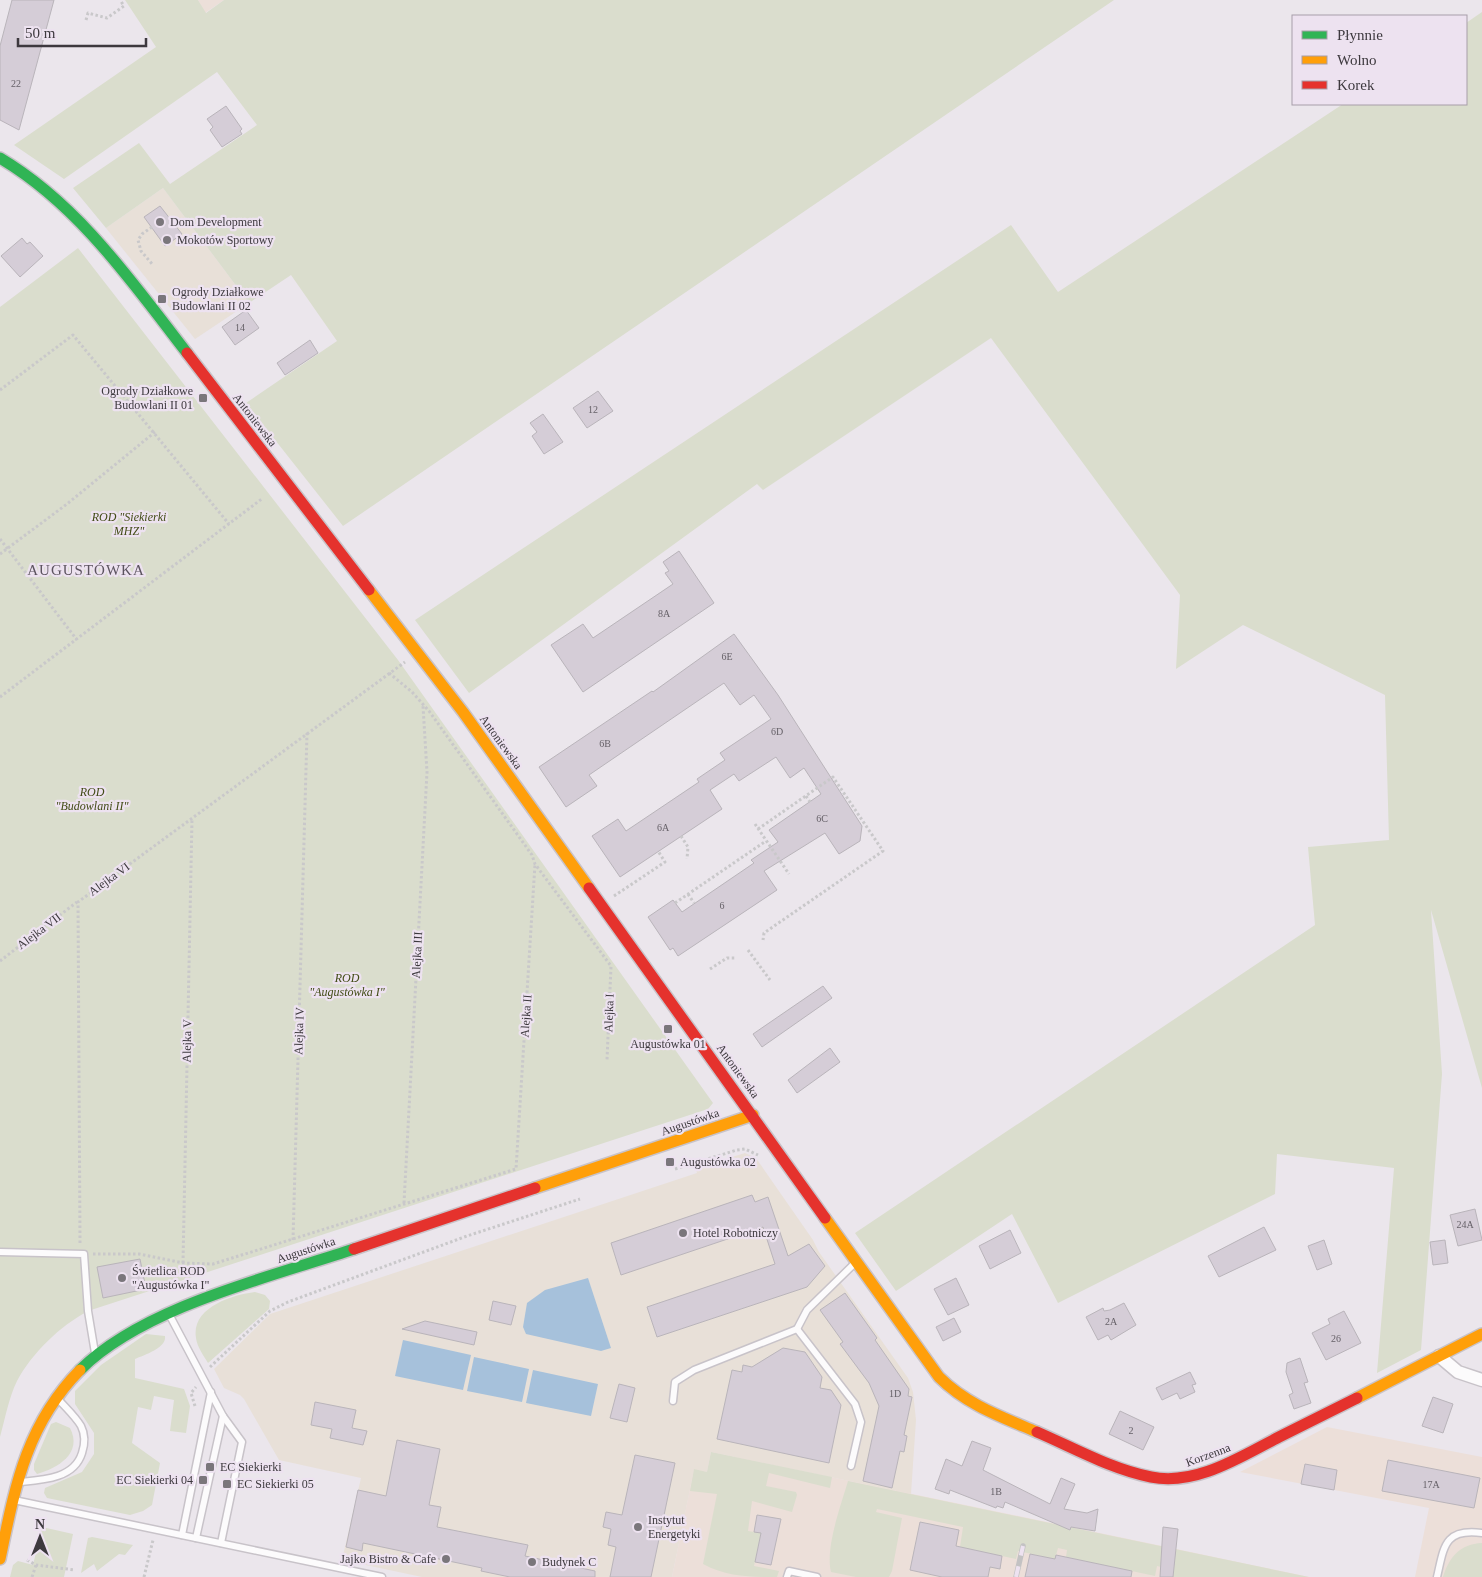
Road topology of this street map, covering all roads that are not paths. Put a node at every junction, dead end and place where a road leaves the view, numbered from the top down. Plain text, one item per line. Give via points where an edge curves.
1 (0, 158) edge
2 (753, 1115) junction
3 (0, 1252) edge
4 (857, 1261) junction
5 (169, 1312) junction
6 (797, 1329) junction
7 (1482, 1334) edge
8 (96, 1356) junction
9 (1439, 1356) junction
10 (938, 1377) joint
11 (1482, 1380) edge
12 (211, 1392) junction
13 (56, 1397) junction
14 (673, 1401) dead end
15 (223, 1416) junction
16 (851, 1466) dead end
17 (18, 1482) junction
18 (13, 1500) junction
19 (1482, 1533) edge
20 (182, 1535) junction
21 (196, 1538) junction
22 (221, 1543) junction
23 (0, 1559) edge
24 (382, 1577) edge
25 (787, 1577) edge
26 (817, 1577) edge
27 (1437, 1577) edge

1 - 2 street, Antoniewska via 46,190 84,225 102,247 463,712
2 - 4 street, Antoniewska
2 - 5 street, Augustówka
3 - 8 lane via 84,1254 88,1311
4 - 6 lane via 807,1310
4 - 10 street, Antoniewska
5 - 8 street, Augustówka via 136,1328
5 - 12 lane
6 - 14 lane via 694,1370 675,1382
6 - 16 lane via 855,1404 861,1422
7 - 9 street, Korzenna
8 - 13 street, Augustówka
9 - 10 street, Korzenna via 1210,1472 1167,1479 1115,1466 979,1407 955,1393
9 - 11 street via 1458,1372
12 - 15 lane
12 - 20 lane
13 - 17 street, Augustówka via 33,1436
13 - 17 lane via 81,1427 84,1438 80,1460 64,1474 46,1480
15 - 21 lane
15 - 22 lane via 242,1442
17 - 18 street, Augustówka
18 - 20 lane
18 - 23 street, Augustówka
19 - 27 lane via 1458,1533 1444,1545
20 - 21 lane
21 - 22 lane
22 - 24 lane
25 - 26 lane via 789,1571

